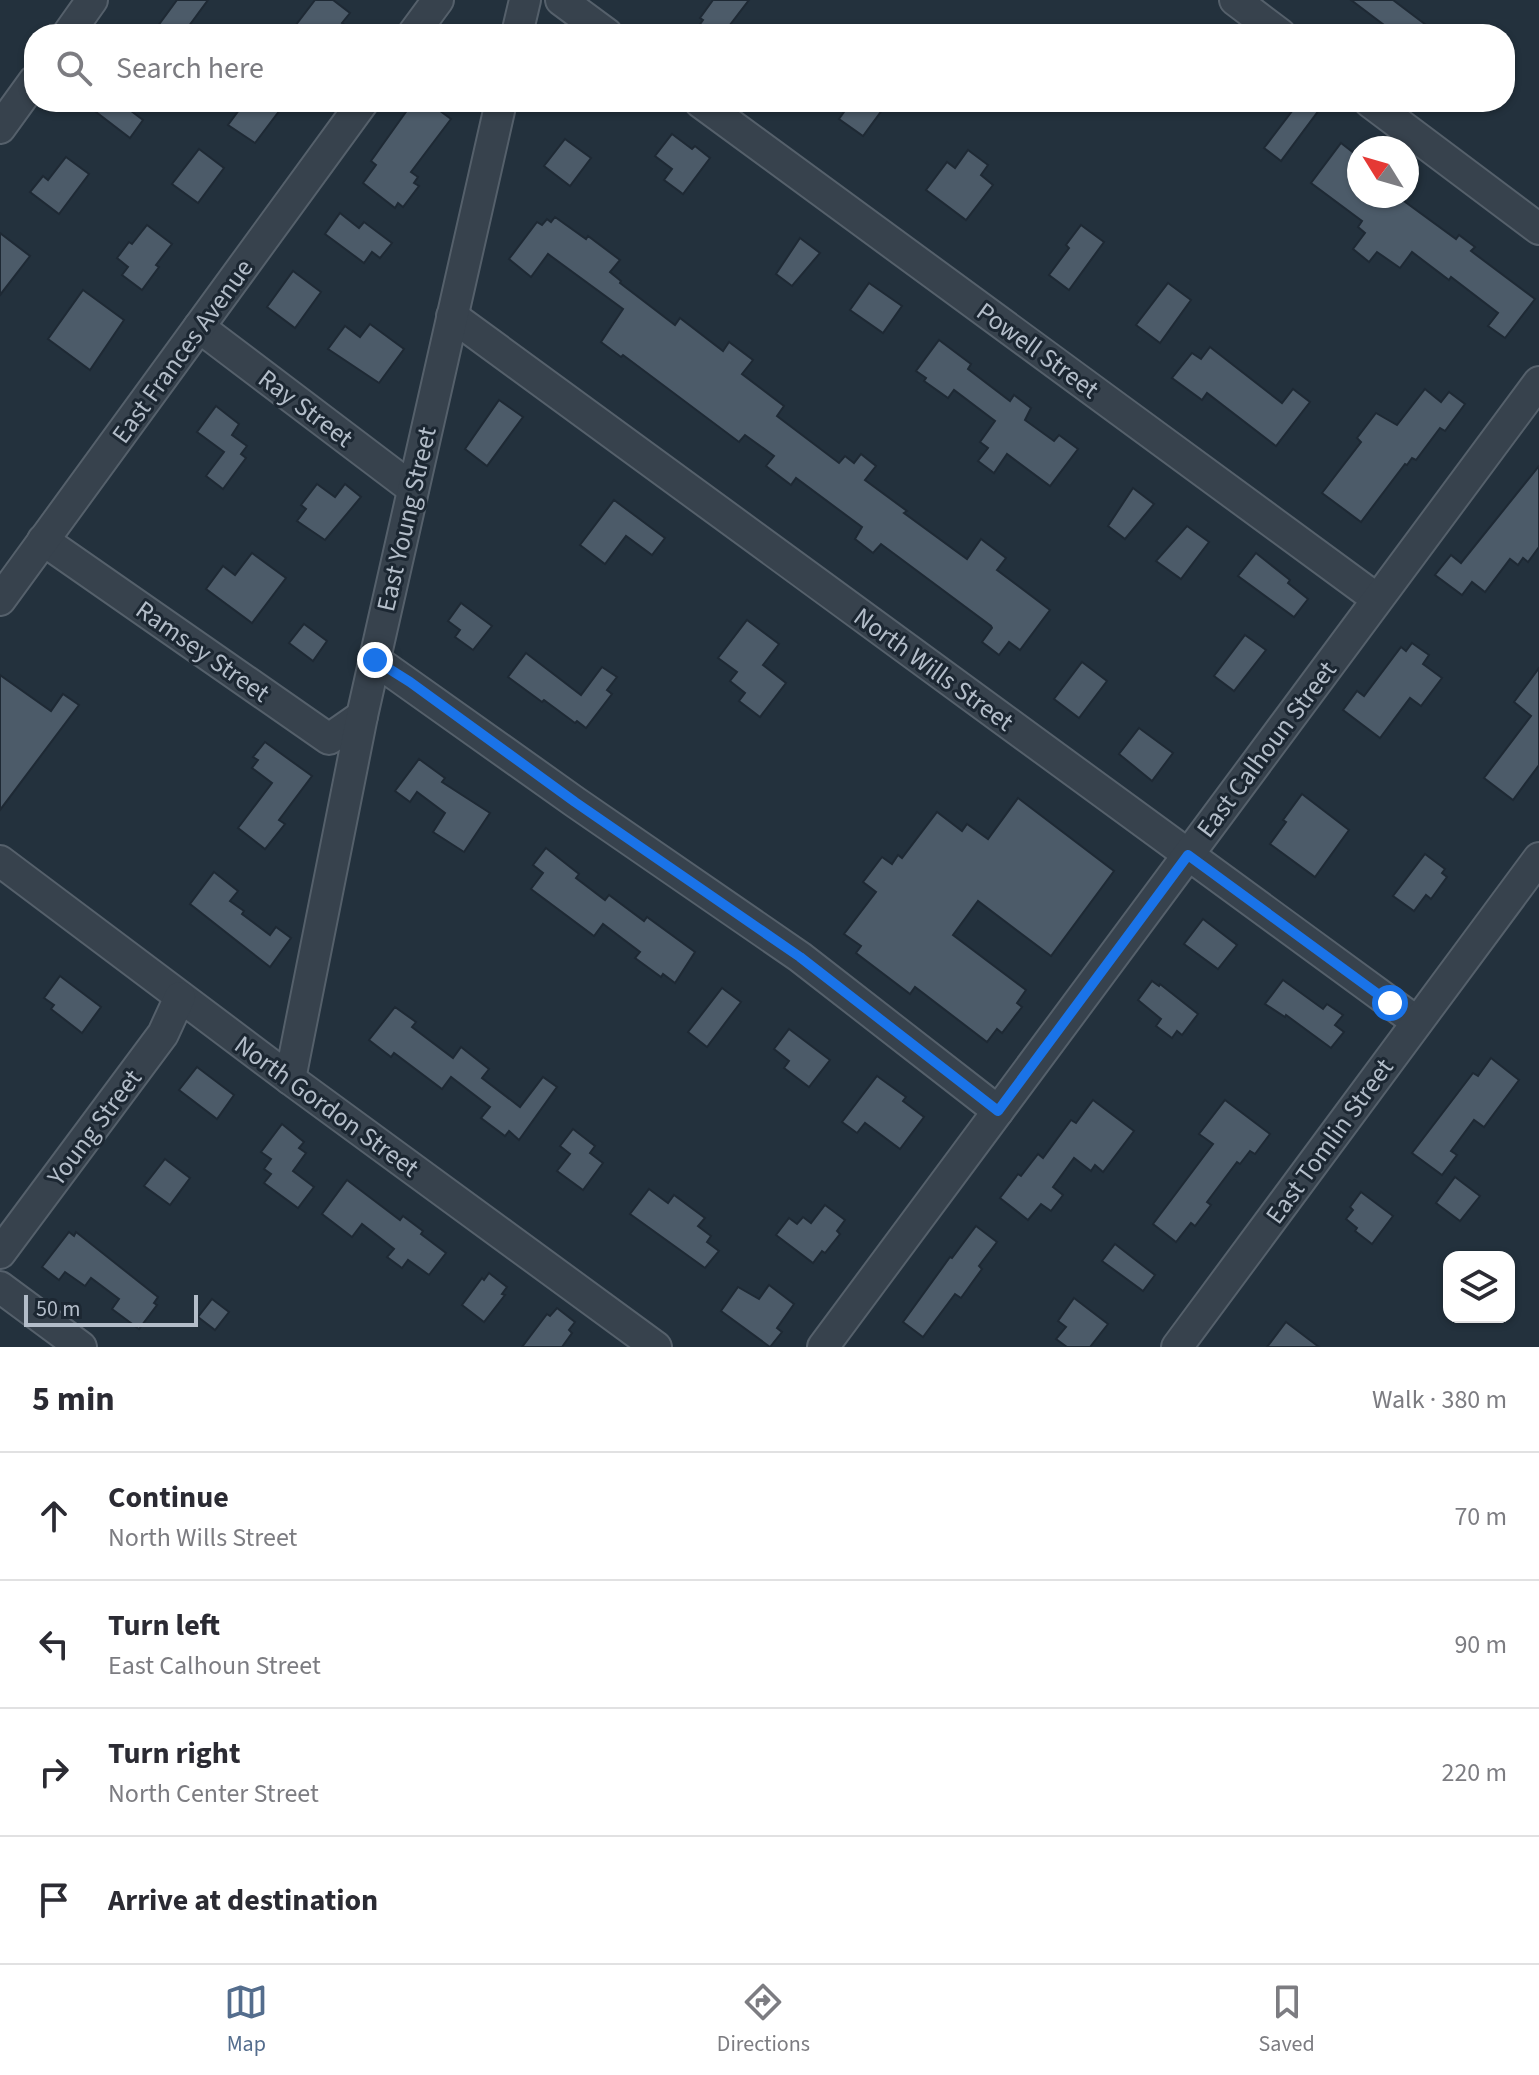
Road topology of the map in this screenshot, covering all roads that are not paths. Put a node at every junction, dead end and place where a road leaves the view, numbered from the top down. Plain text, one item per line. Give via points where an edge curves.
1 (92, 0) edge
2 (438, 0) edge
3 (525, 0) edge
4 (561, 0) edge
5 (1235, 0) edge
6 (75, 24) edge
7 (420, 24) edge
8 (519, 24) edge
9 (593, 24) edge
10 (1267, 24) edge
11 (24, 95) edge
12 (356, 112) edge
13 (499, 112) edge
14 (714, 112) edge
15 (1383, 112) edge
16 (0, 128) edge
17 (1539, 229) edge
18 (452, 316) junction
19 (199, 327) junction
20 (1539, 382) edge
21 (413, 489) junction
22 (43, 540) junction
23 (1377, 599) junction
24 (0, 600) edge
25 (375, 660) junction
26 (362, 716) junction
27 (1188, 855) junction
28 (1539, 858) edge
29 (0, 861) edge
30 (180, 997) junction
31 (1417, 1022) junction
32 (290, 1079) junction
33 (998, 1111) junction
34 (0, 1253) edge
35 (0, 1287) edge
36 (81, 1347) edge
37 (656, 1347) edge
38 (823, 1347) edge
39 (1177, 1347) edge

1 - 6 street
2 - 7 street
3 - 8 street
4 - 9 street
5 - 10 street
11 - 16 street
12 - 19 street, East Frances Avenue
13 - 18 street, East Young Street
14 - 23 street, Powell Street
15 - 17 street
18 - 21 street, East Young Street
18 - 27 street, North Wills Street
19 - 21 street, Ray Street
19 - 22 street, East Frances Avenue
20 - 23 street, East Calhoun Street
21 - 25 street, East Young Street
22 - 24 street, East Frances Avenue
22 - 26 street, Ramsey Street via 329,739
23 - 27 street, East Calhoun Street
25 - 26 street, East Young Street
25 - 33 street via 800,957
26 - 32 street, East Young Street
27 - 31 street, North Wills Street
27 - 33 street, East Calhoun Street
28 - 31 street, East Tomlin Street
29 - 30 street, North Gordon Street
30 - 32 street, North Gordon Street
30 - 34 street, Young Street via 163,1034
31 - 39 street, East Tomlin Street
32 - 37 street, North Gordon Street
33 - 38 street, East Calhoun Street
35 - 36 street

